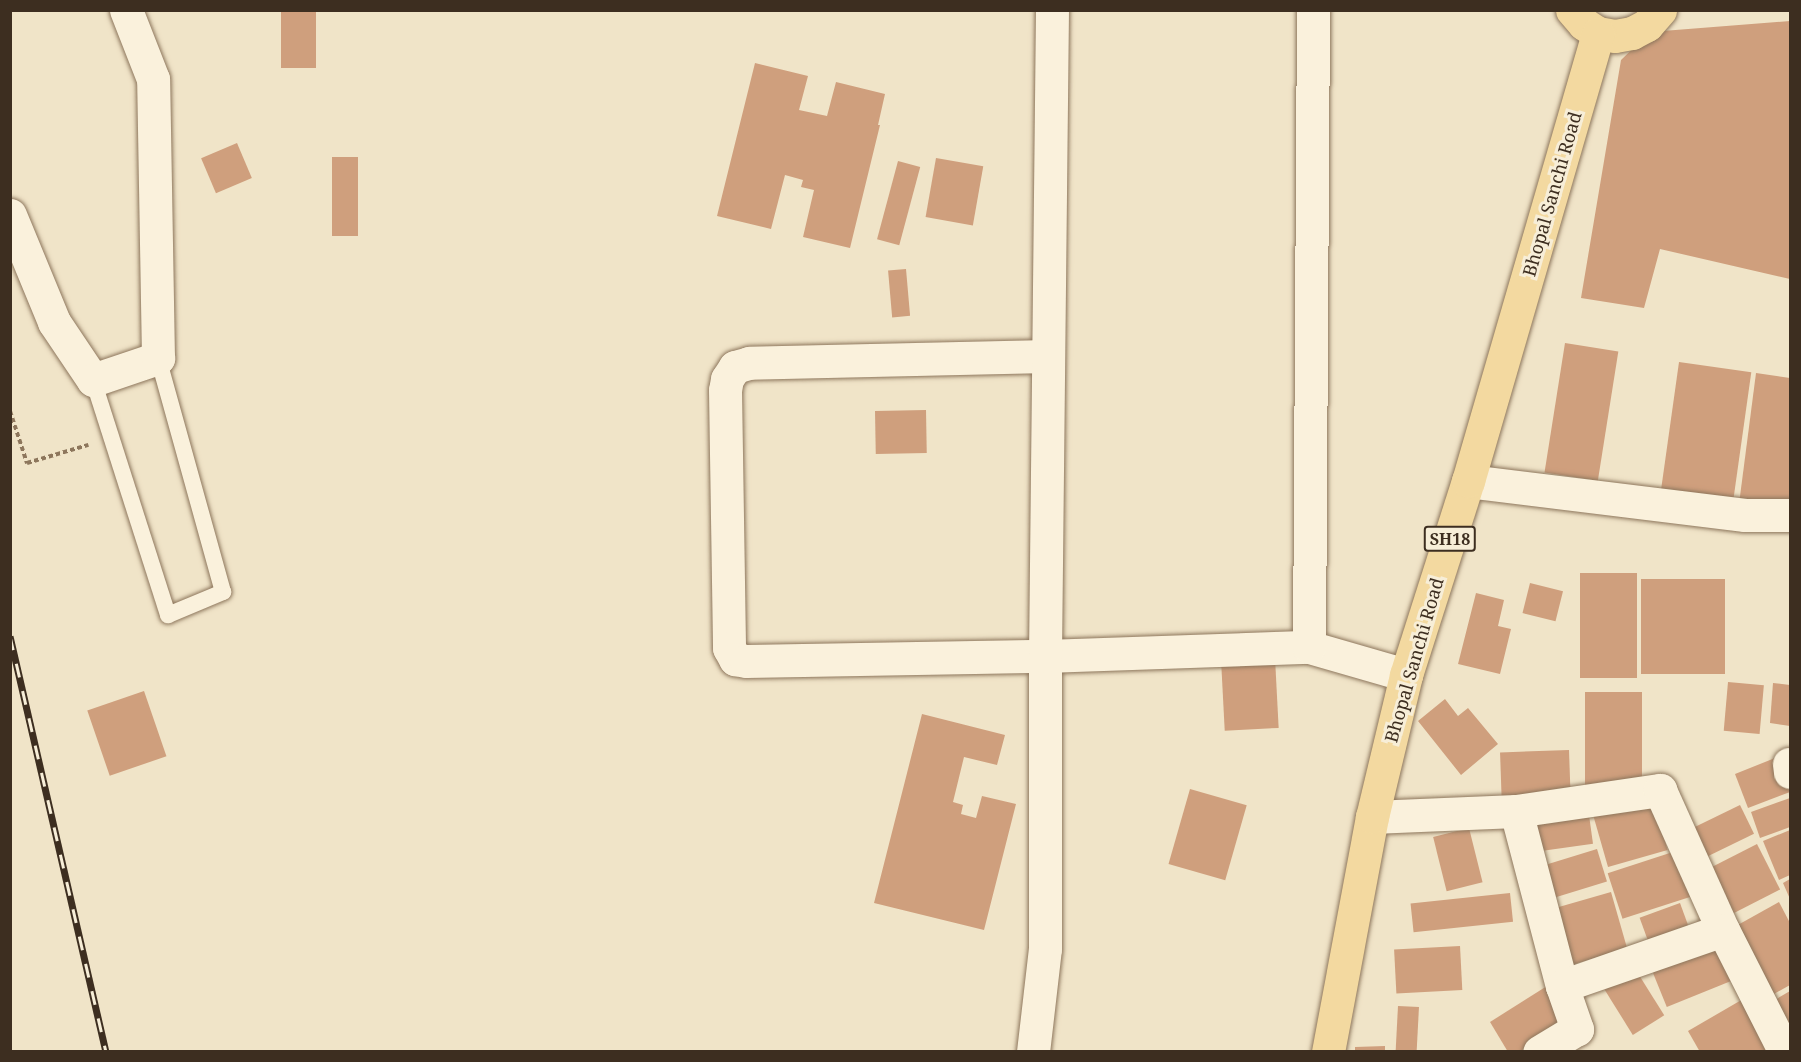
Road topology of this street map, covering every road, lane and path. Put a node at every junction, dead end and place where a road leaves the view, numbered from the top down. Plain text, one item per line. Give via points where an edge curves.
1 (126, 10) edge
2 (1052, 10) edge
3 (1313, 10) edge
4 (1572, 10) edge
5 (1659, 10) edge
6 (1598, 33) junction
7 (10, 215) edge
8 (1048, 356) junction
9 (158, 358) junction
10 (93, 380) junction
11 (10, 411) edge
12 (111, 439) junction
13 (1468, 482) junction
14 (1791, 515) edge
15 (1309, 647) junction
16 (1045, 656) junction
17 (1406, 675) junction
18 (1516, 811) junction
19 (1372, 817) junction
20 (1723, 930) junction
21 (1562, 986) junction
22 (1033, 1052) edge
23 (1328, 1052) edge
24 (1539, 1052) edge
25 (1785, 1052) edge

1 - 9 street via 153,79
2 - 8 street
3 - 15 street
4 - 6 main road
5 - 6 main road via 1647,25 1632,33
6 - 13 main road, Bhopal Sanchi Road / SH18
7 - 10 street via 54,321
8 - 16 street
8 - 16 street via 749,363 735,367 725,390 729,648 735,658 746,661
9 - 10 street
9 - 12 lane via 223,592 168,615
10 - 12 lane
11 - 12 path via 27,463
13 - 14 street via 1745,515
13 - 17 main road, Bhopal Sanchi Road / SH18
15 - 16 street
15 - 17 street
16 - 22 street via 1045,949
17 - 19 main road, Bhopal Sanchi Road / SH18
18 - 19 street
18 - 20 street via 1660,790
18 - 21 street
19 - 23 main road, Bhopal Sanchi Road / SH18
20 - 21 street
20 - 25 street
21 - 24 street via 1577,1029

